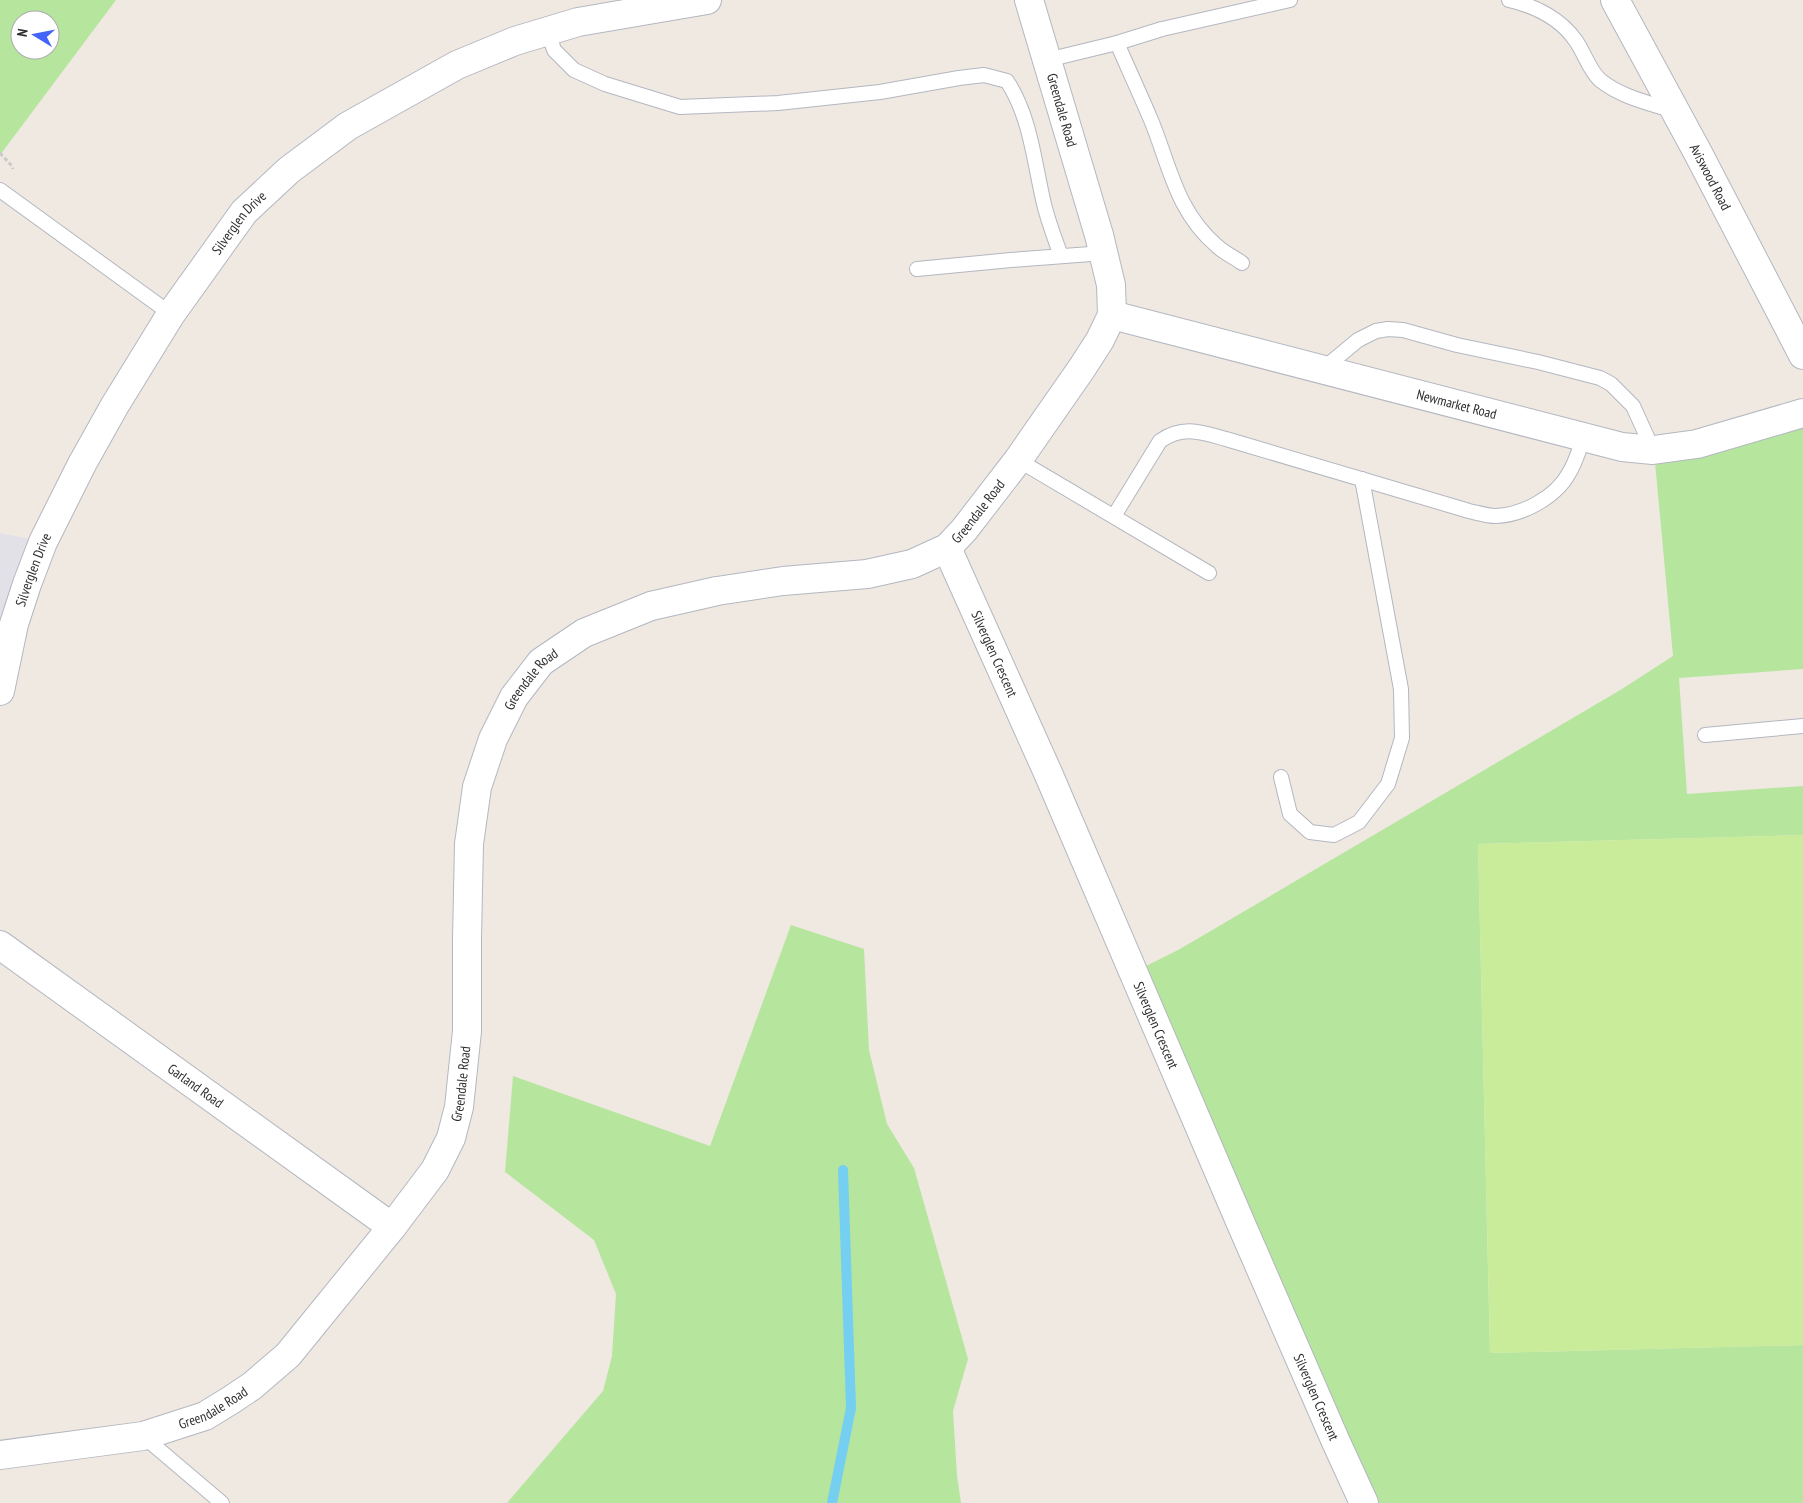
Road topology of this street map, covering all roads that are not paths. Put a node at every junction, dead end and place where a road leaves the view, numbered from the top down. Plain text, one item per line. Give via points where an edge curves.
1 (707, 0) edge
2 (1029, 0) edge
3 (1290, 0) edge
4 (1509, 0) edge
5 (1616, 0) edge
6 (548, 31) junction
7 (1117, 43) junction
8 (1048, 60) junction
9 (1675, 111) junction
10 (0, 190) edge
11 (1104, 253) junction
12 (1061, 256) junction
13 (1242, 263) dead end
14 (916, 269) dead end
15 (172, 314) junction
16 (1112, 315) junction
17 (1803, 355) edge
18 (1323, 369) junction
19 (1803, 413) edge
20 (1584, 437) junction
21 (1653, 450) junction
22 (1018, 460) junction
23 (1362, 479) junction
24 (1114, 516) junction
25 (947, 548) junction
26 (1209, 574) dead end
27 (0, 692) edge
28 (1803, 726) edge
29 (1705, 735) dead end
30 (1281, 777) dead end
31 (0, 945) edge
32 (392, 1228) junction
33 (143, 1436) junction
34 (0, 1455) edge
35 (222, 1503) edge
36 (1364, 1503) edge

1 - 6 street, Silverglen Drive via 578,22
2 - 8 street, Greendale Road
3 - 7 lane via 1162,28
4 - 9 lane via 1525,4 1556,21 1576,41 1593,72 1604,83 1624,95
5 - 9 street, Aviswood Road
6 - 12 lane via 554,50 574,70 605,84 680,107 778,103 880,92 984,75 1007,81 1024,117 1044,206
6 - 15 street, Silverglen Drive via 457,65 348,126 289,170 244,212
7 - 8 lane
7 - 13 lane via 1186,211 1218,248
8 - 11 street, Greendale Road
9 - 17 street, Aviswood Road
10 - 15 lane
11 - 12 lane
11 - 16 street, Greendale Road via 1111,285
12 - 14 lane
15 - 27 street, Silverglen Drive via 115,405 43,542 14,624
16 - 18 street, Newmarket Road
16 - 22 street, Greendale Road via 1082,368
18 - 20 street, Newmarket Road
18 - 21 lane via 1358,340 1388,329 1538,362 1600,378 1611,384 1633,406
19 - 21 street, Newmarket Road via 1697,444
20 - 21 street, Newmarket Road via 1622,447
20 - 23 lane via 1570,472 1552,495 1539,503 1502,515 1469,511
22 - 24 lane
22 - 25 street, Greendale Road
23 - 24 lane via 1198,432 1180,431 1160,441
23 - 30 lane via 1401,689 1402,738 1388,784 1359,822 1334,835 1310,832 1290,814
24 - 26 lane
25 - 32 street, Greendale Road via 912,564 867,574 783,581 717,591 652,606 584,633 541,662 514,697 493,739 477,787 469,844 467,1030 459,1107 450,1138 435,1170
25 - 36 street, Silverglen Crescent via 1048,773
28 - 29 lane
31 - 32 street, Garland Road
32 - 33 street, Greendale Road via 288,1356 252,1386 205,1416
33 - 34 street, Greendale Road
33 - 35 lane

